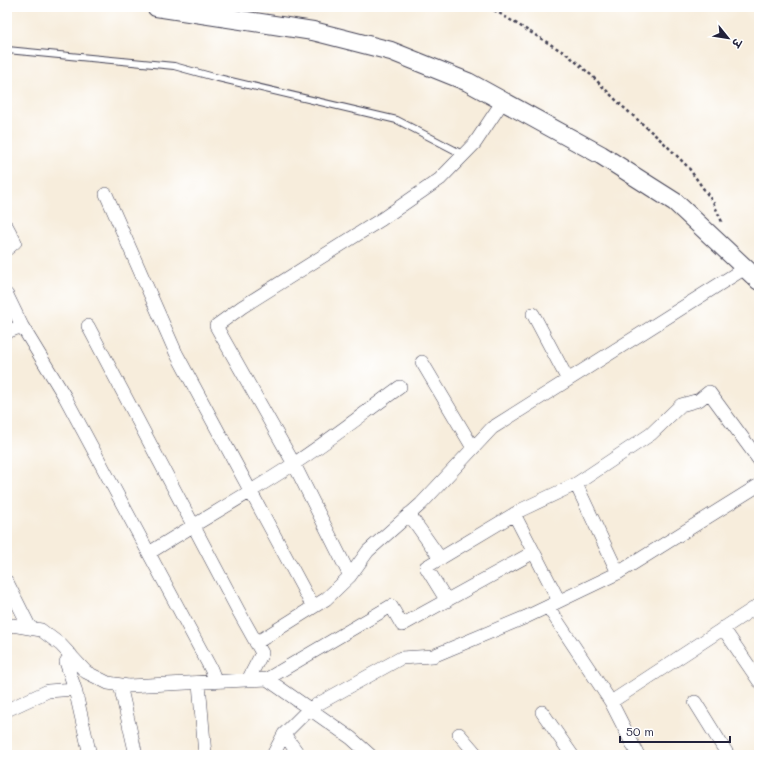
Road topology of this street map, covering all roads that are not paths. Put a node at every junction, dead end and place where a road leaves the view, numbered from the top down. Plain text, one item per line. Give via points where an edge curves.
1 (156, 7) edge
2 (7, 50) edge
3 (503, 101) junction
4 (464, 155) junction
5 (106, 194) dead end
6 (7, 227) edge
7 (7, 249) edge
8 (745, 268) junction
9 (759, 281) edge
10 (7, 295) edge
11 (533, 314) dead end
12 (22, 326) junction
13 (88, 326) dead end
14 (7, 332) edge
15 (422, 362) dead end
16 (568, 380) junction
17 (400, 386) dead end
18 (473, 448) junction
19 (759, 460) edge
20 (294, 464) junction
21 (576, 484) junction
22 (759, 485) edge
23 (251, 492) junction
24 (409, 514) junction
25 (514, 514) junction
26 (193, 525) junction
27 (534, 552) junction
28 (149, 553) junction
29 (440, 558) junction
30 (618, 573) junction
31 (350, 576) junction
32 (7, 582) edge
33 (447, 601) junction
34 (553, 604) junction
35 (759, 605) edge
36 (313, 607) junction
37 (7, 627) edge
38 (30, 628) junction
39 (723, 628) junction
40 (256, 643) junction
41 (71, 655) junction
42 (267, 679) junction
43 (248, 680) junction
44 (216, 682) junction
45 (759, 682) edge
46 (200, 683) junction
47 (120, 685) junction
48 (75, 689) junction
49 (611, 702) junction
50 (695, 702) dead end
51 (309, 709) junction
52 (7, 710) edge
53 (542, 712) dead end
54 (284, 734) junction
55 (459, 734) dead end
56 (90, 755) edge
57 (136, 755) edge
58 (205, 755) edge
59 (273, 755) edge
60 (299, 755) edge
61 (370, 755) edge
62 (477, 755) edge
63 (572, 755) edge
64 (638, 755) edge
65 (728, 755) edge

1 - 3 main road via 313,31 391,51 468,82
2 - 4 lane via 174,66 397,120
3 - 4 street
3 - 8 main road via 601,155 675,202
4 - 20 street via 440,179 382,219 216,326
5 - 23 street via 176,353
6 - 7 street via 15,242
8 - 9 main road
8 - 16 street
10 - 12 street
11 - 16 street
12 - 14 street
12 - 28 street via 65,397
13 - 26 street
15 - 18 street
16 - 18 street via 492,428
17 - 20 street
18 - 24 street
19 - 21 street via 709,392 699,400 681,405 651,434
20 - 23 street
20 - 31 street
21 - 25 street
21 - 30 street
22 - 30 street
23 - 26 street
23 - 36 street
24 - 29 street
24 - 31 street via 368,551
25 - 27 street
25 - 29 street
26 - 28 street
26 - 40 street
27 - 33 street
27 - 34 street
28 - 44 street
29 - 33 street via 426,566
30 - 34 street
31 - 36 street via 326,599
32 - 38 street
33 - 42 street via 402,625 391,606
34 - 49 street
34 - 51 street via 433,656 401,658
35 - 39 street
36 - 40 street
37 - 38 street via 12,625
38 - 41 street via 41,630
39 - 45 street
39 - 49 street
40 - 43 street via 262,653
41 - 47 street via 86,672 108,683
41 - 48 street via 66,662
42 - 43 street
42 - 51 street
43 - 44 street
44 - 46 street
46 - 47 street
46 - 58 street
47 - 57 street
48 - 52 street via 48,691
48 - 56 street
49 - 64 street
50 - 65 street
51 - 54 street
51 - 61 street via 351,738
53 - 63 street
54 - 59 street
54 - 60 street
55 - 62 street

